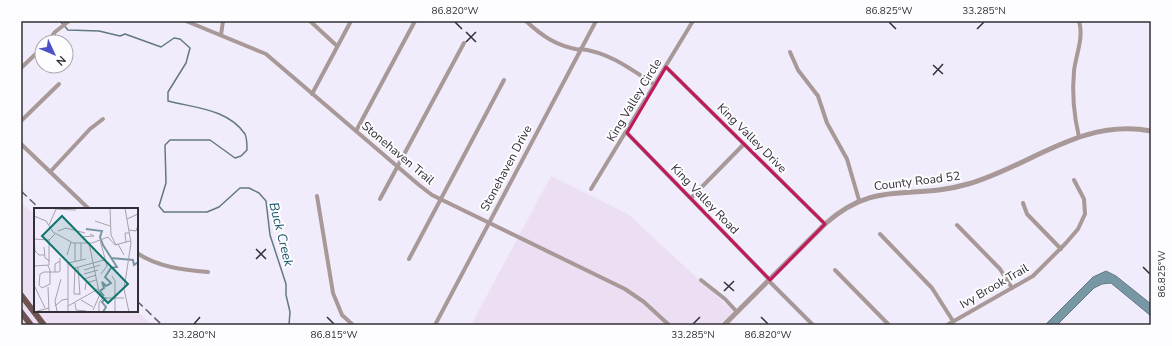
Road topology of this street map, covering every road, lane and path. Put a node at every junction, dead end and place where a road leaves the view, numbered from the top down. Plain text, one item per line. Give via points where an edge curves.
1 (68, 21) edge
2 (186, 21) edge
3 (223, 21) edge
4 (310, 21) edge
5 (350, 21) edge
6 (415, 21) edge
7 (526, 21) edge
8 (596, 21) edge
9 (693, 21) edge
10 (1079, 21) edge
11 (54, 34) edge
12 (221, 35) junction
13 (464, 43) dead end
14 (337, 46) junction
15 (580, 50) junction
16 (790, 52) dead end
17 (34, 56) edge
18 (666, 67) junction
19 (21, 68) edge
20 (504, 80) dead end
21 (59, 84) dead end
22 (655, 85) junction
23 (312, 94) junction
24 (103, 119) dead end
25 (21, 121) edge
26 (356, 131) junction
27 (1151, 131) edge
28 (627, 133) junction
29 (1079, 137) junction
30 (21, 144) edge
31 (744, 144) junction
32 (397, 167) junction
33 (50, 172) junction
34 (1074, 180) dead end
35 (591, 189) dead end
36 (317, 196) dead end
37 (380, 198) dead end
38 (690, 198) junction
39 (441, 199) junction
40 (859, 200) junction
41 (1023, 203) dead end
42 (88, 208) edge
43 (489, 223) junction
44 (825, 224) junction
45 (957, 225) dead end
46 (880, 234) dead end
47 (1061, 249) junction
48 (138, 254) edge
49 (409, 259) dead end
50 (835, 270) dead end
51 (208, 272) dead end
52 (701, 280) dead end
53 (769, 280) junction
54 (1012, 288) junction
55 (21, 295) edge
56 (30, 306) junction
57 (34, 311) edge
58 (21, 312) edge
59 (34, 312) edge
60 (737, 312) junction
61 (953, 321) junction
62 (31, 325) edge
63 (44, 325) edge
64 (354, 325) edge
65 (435, 325) edge
66 (668, 325) edge
67 (724, 325) edge
68 (813, 325) edge
69 (889, 325) edge
70 (947, 325) edge

1 - 11 street
2 - 12 street, Stonehaven Trail
3 - 12 street
4 - 14 street
5 - 14 street
6 - 26 street
7 - 15 street via 548,39
8 - 15 street, Stonehaven Drive
9 - 18 street, King Valley Circle
10 - 29 street via 1081,35 1075,63 1074,85
12 - 23 street, Stonehaven Trail via 266,54
13 - 32 street
14 - 23 street
15 - 22 street via 596,52 616,60
15 - 43 street, Stonehaven Drive
16 - 40 street via 798,70 818,96 827,123 847,159
17 - 19 street
18 - 22 street, King Valley Circle
18 - 31 street, King Valley Drive
20 - 39 street
21 - 25 street
22 - 28 street, King Valley Circle
23 - 26 street, Stonehaven Trail
24 - 33 street via 90,129
26 - 32 street, Stonehaven Trail
27 - 29 street, County Road 52 via 1112,129
28 - 35 street, King Valley Circle
28 - 38 street, King Valley Road
29 - 40 street, County Road 52 via 969,184 933,191 883,193
30 - 33 street
31 - 38 street
31 - 44 street, King Valley Drive
32 - 37 street
32 - 39 street, Stonehaven Trail
33 - 42 street
34 - 47 street, Ivy Brook Trail via 1084,199 1085,214 1078,229
36 - 64 street via 333,293 342,315
38 - 53 street, King Valley Road
39 - 43 street, Stonehaven Trail
39 - 49 street
40 - 44 street, County Road 52 via 836,213
41 - 47 street via 1027,214
43 - 65 street, Stonehaven Drive
43 - 66 street, Stonehaven Trail via 628,291
44 - 53 street, County Road 52
45 - 54 street via 1000,269
46 - 61 street via 932,288
47 - 54 street, Ivy Brook Trail via 1033,276
48 - 51 street via 150,262 173,268
50 - 69 street
52 - 60 street
53 - 60 street, County Road 52
53 - 68 street, King Valley Road
54 - 61 street, Ivy Brook Trail
55 - 56 main road
56 - 57 main road
56 - 58 main road
58 - 62 main road
59 - 63 main road
60 - 67 street, County Road 52
61 - 70 street, Ivy Brook Trail

